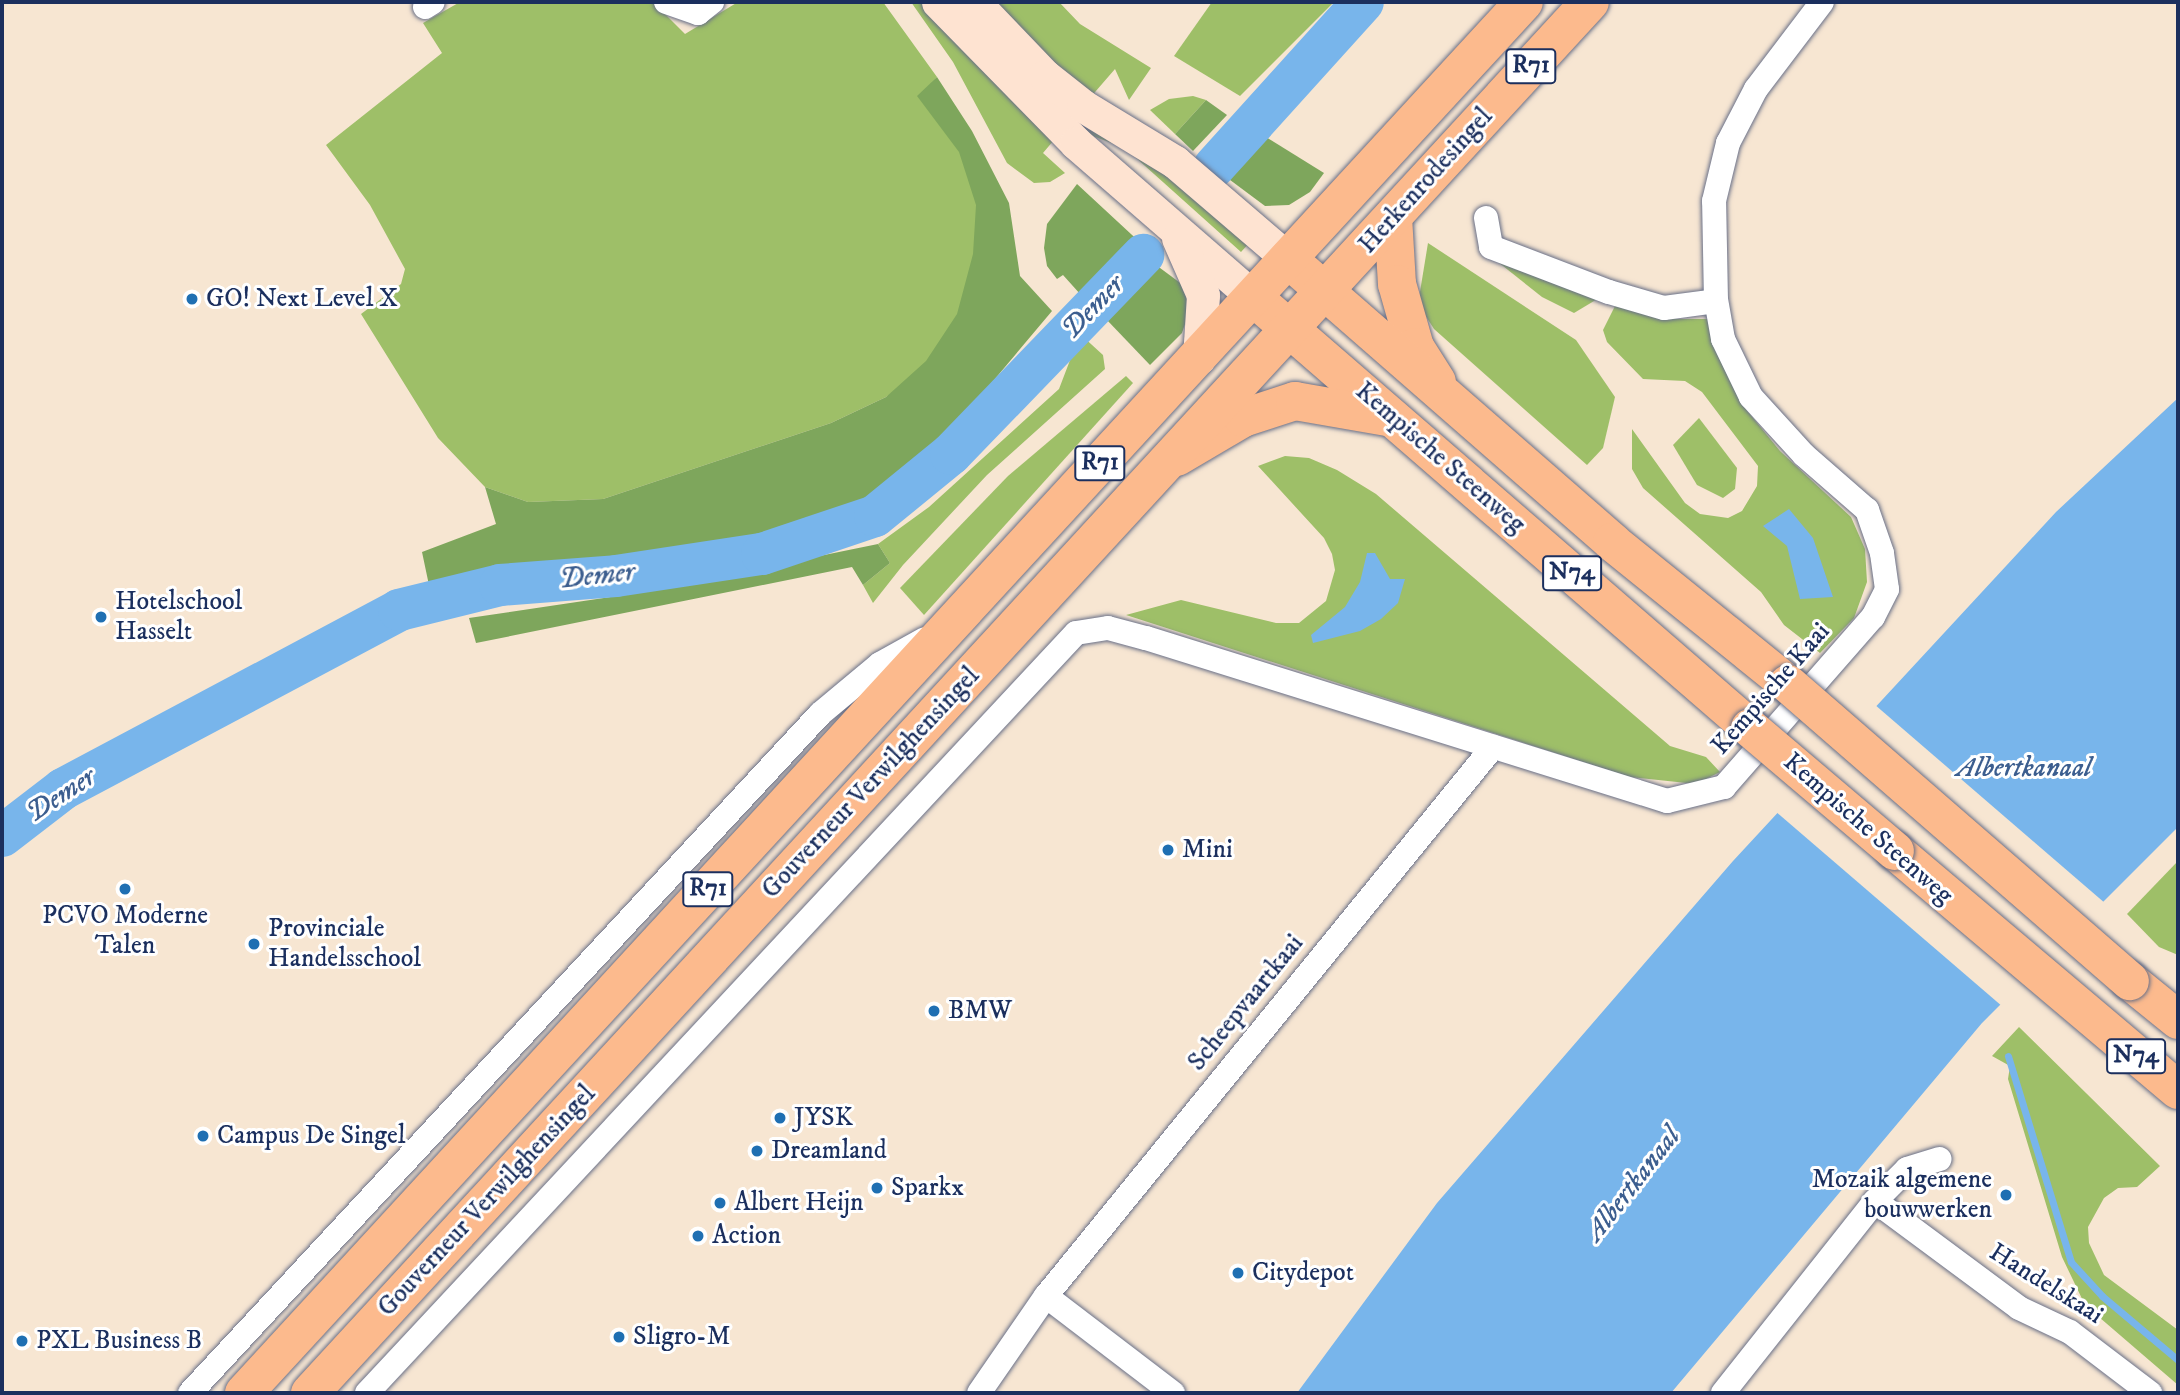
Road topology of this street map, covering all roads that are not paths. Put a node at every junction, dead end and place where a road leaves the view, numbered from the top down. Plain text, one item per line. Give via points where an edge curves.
1 (666, 2) edge
2 (712, 2) edge
3 (938, 2) edge
4 (974, 2) edge
5 (1524, 2) edge
6 (1590, 2) edge
7 (1822, 2) edge
8 (1073, 117) junction
9 (1393, 217) junction
10 (1486, 218) dead end
11 (1187, 247) junction
12 (1288, 259) junction
13 (1322, 294) junction
14 (1254, 298) junction
15 (1716, 301) junction
16 (1290, 329) junction
17 (1199, 358) junction
18 (1451, 405) junction
19 (1394, 418) junction
20 (1168, 462) junction
21 (945, 628) junction
22 (1146, 638) joint
23 (1493, 747) junction
24 (2178, 1020) edge
25 (2094, 1022) junction
26 (2178, 1090) edge
27 (2178, 1117) edge
28 (1940, 1159) dead end
29 (1875, 1201) junction
30 (299, 1275) junction
31 (1046, 1296) junction
32 (298, 1335) junction
33 (190, 1393) edge
34 (244, 1393) edge
35 (310, 1393) edge
36 (367, 1393) edge
37 (979, 1393) edge
38 (1173, 1393) edge
39 (1723, 1393) edge
40 (2150, 1393) edge

1 - 2 street via 698,13
3 - 8 main road, Kempische Steenweg / N74
4 - 8 main road, Kempische Steenweg / N74 via 1045,76
5 - 12 main road, Herkenrodesingel / R71
6 - 9 main road, Herkenrodesingel / R71
7 - 15 street, Kempische Kaai via 1756,89 1728,143 1714,201
8 - 11 main road, Kempische Steenweg / N74
8 - 12 main road, Kempische Steenweg / N74 via 1175,162
9 - 13 main road, Herkenrodesingel / R71
9 - 18 main road via 1397,284 1415,347
10 - 15 street via 1491,247 1609,292 1664,308
11 - 14 main road, Kempische Steenweg / N74
11 - 17 main road via 1202,295
12 - 13 main road, Kempische Steenweg / N74
12 - 14 main road, Gouverneur Verwilghensingel / R71
13 - 16 main road, Herkenrodesingel / R71
13 - 18 main road, Kempische Steenweg / N74
14 - 16 main road, Kempische Steenweg / N74
14 - 17 main road, Gouverneur Verwilghensingel / R71
15 - 23 street, Kempische Kaai via 1723,339 1751,397 1804,455 1867,510 1882,553 1887,589 1873,617 1724,787 1667,801
16 - 19 main road, Kempische Steenweg / N74
16 - 20 main road, Gouverneur Verwilghensingel / R71
17 - 21 main road, Gouverneur Verwilghensingel / R71
18 - 24 main road, Kempische Steenweg / N74, bridge via 1788,684
19 - 20 main road via 1295,401 1243,418
19 - 25 main road, Kempische Steenweg / N74, bridge
20 - 35 main road, Gouverneur Verwilghensingel / R71
21 - 30 street, Gouverneur Verwilghensingel via 880,664 820,713
21 - 32 main road, Gouverneur Verwilghensingel / R71
22 - 23 street, Kempische Kaai
22 - 36 street, Gouverneur Verwilghensingel via 1091,627 1062,644
23 - 31 street, Scheepvaartkaai
25 - 26 main road, Kempische Steenweg / N74
25 - 27 main road via 2134,1082
28 - 29 street via 1907,1169
29 - 39 street
29 - 40 street, Handelskaai via 2019,1308 2070,1332
30 - 32 street
30 - 33 street, Gouverneur Verwilghensingel
31 - 37 street, Scheepvaartkaai
31 - 38 street
32 - 34 main road, Gouverneur Verwilghensingel / R71

